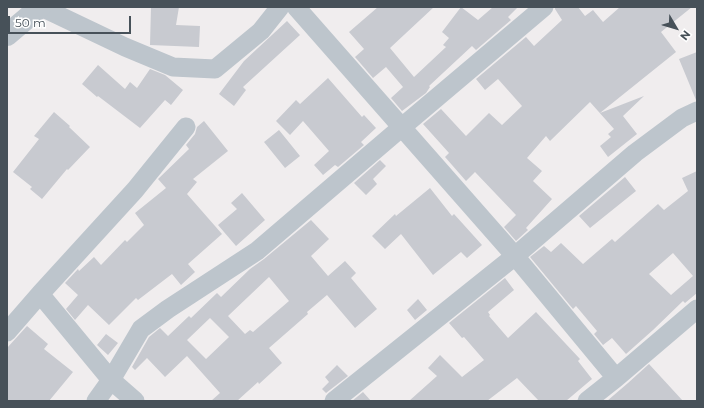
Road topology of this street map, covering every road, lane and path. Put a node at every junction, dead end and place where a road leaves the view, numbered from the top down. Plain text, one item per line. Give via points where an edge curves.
1 (41, 7) edge
2 (280, 7) edge
3 (296, 7) edge
4 (544, 7) edge
5 (7, 35) edge
6 (697, 111) edge
7 (186, 127) dead end
8 (402, 127) junction
9 (516, 256) junction
10 (40, 294) junction
11 (697, 309) edge
12 (7, 332) edge
13 (616, 378) junction
14 (111, 380) junction
15 (96, 401) edge
16 (135, 401) edge
17 (334, 401) edge
18 (588, 401) edge

1 - 2 street via 173,67 215,69 261,31
1 - 5 street
3 - 8 street
4 - 8 street
6 - 9 street via 682,118 635,153
7 - 10 street via 135,190
8 - 9 street
8 - 14 street via 257,251 141,328
9 - 13 street
9 - 17 street
10 - 12 street
10 - 14 street
11 - 13 street
13 - 18 street
14 - 15 street
14 - 16 street

